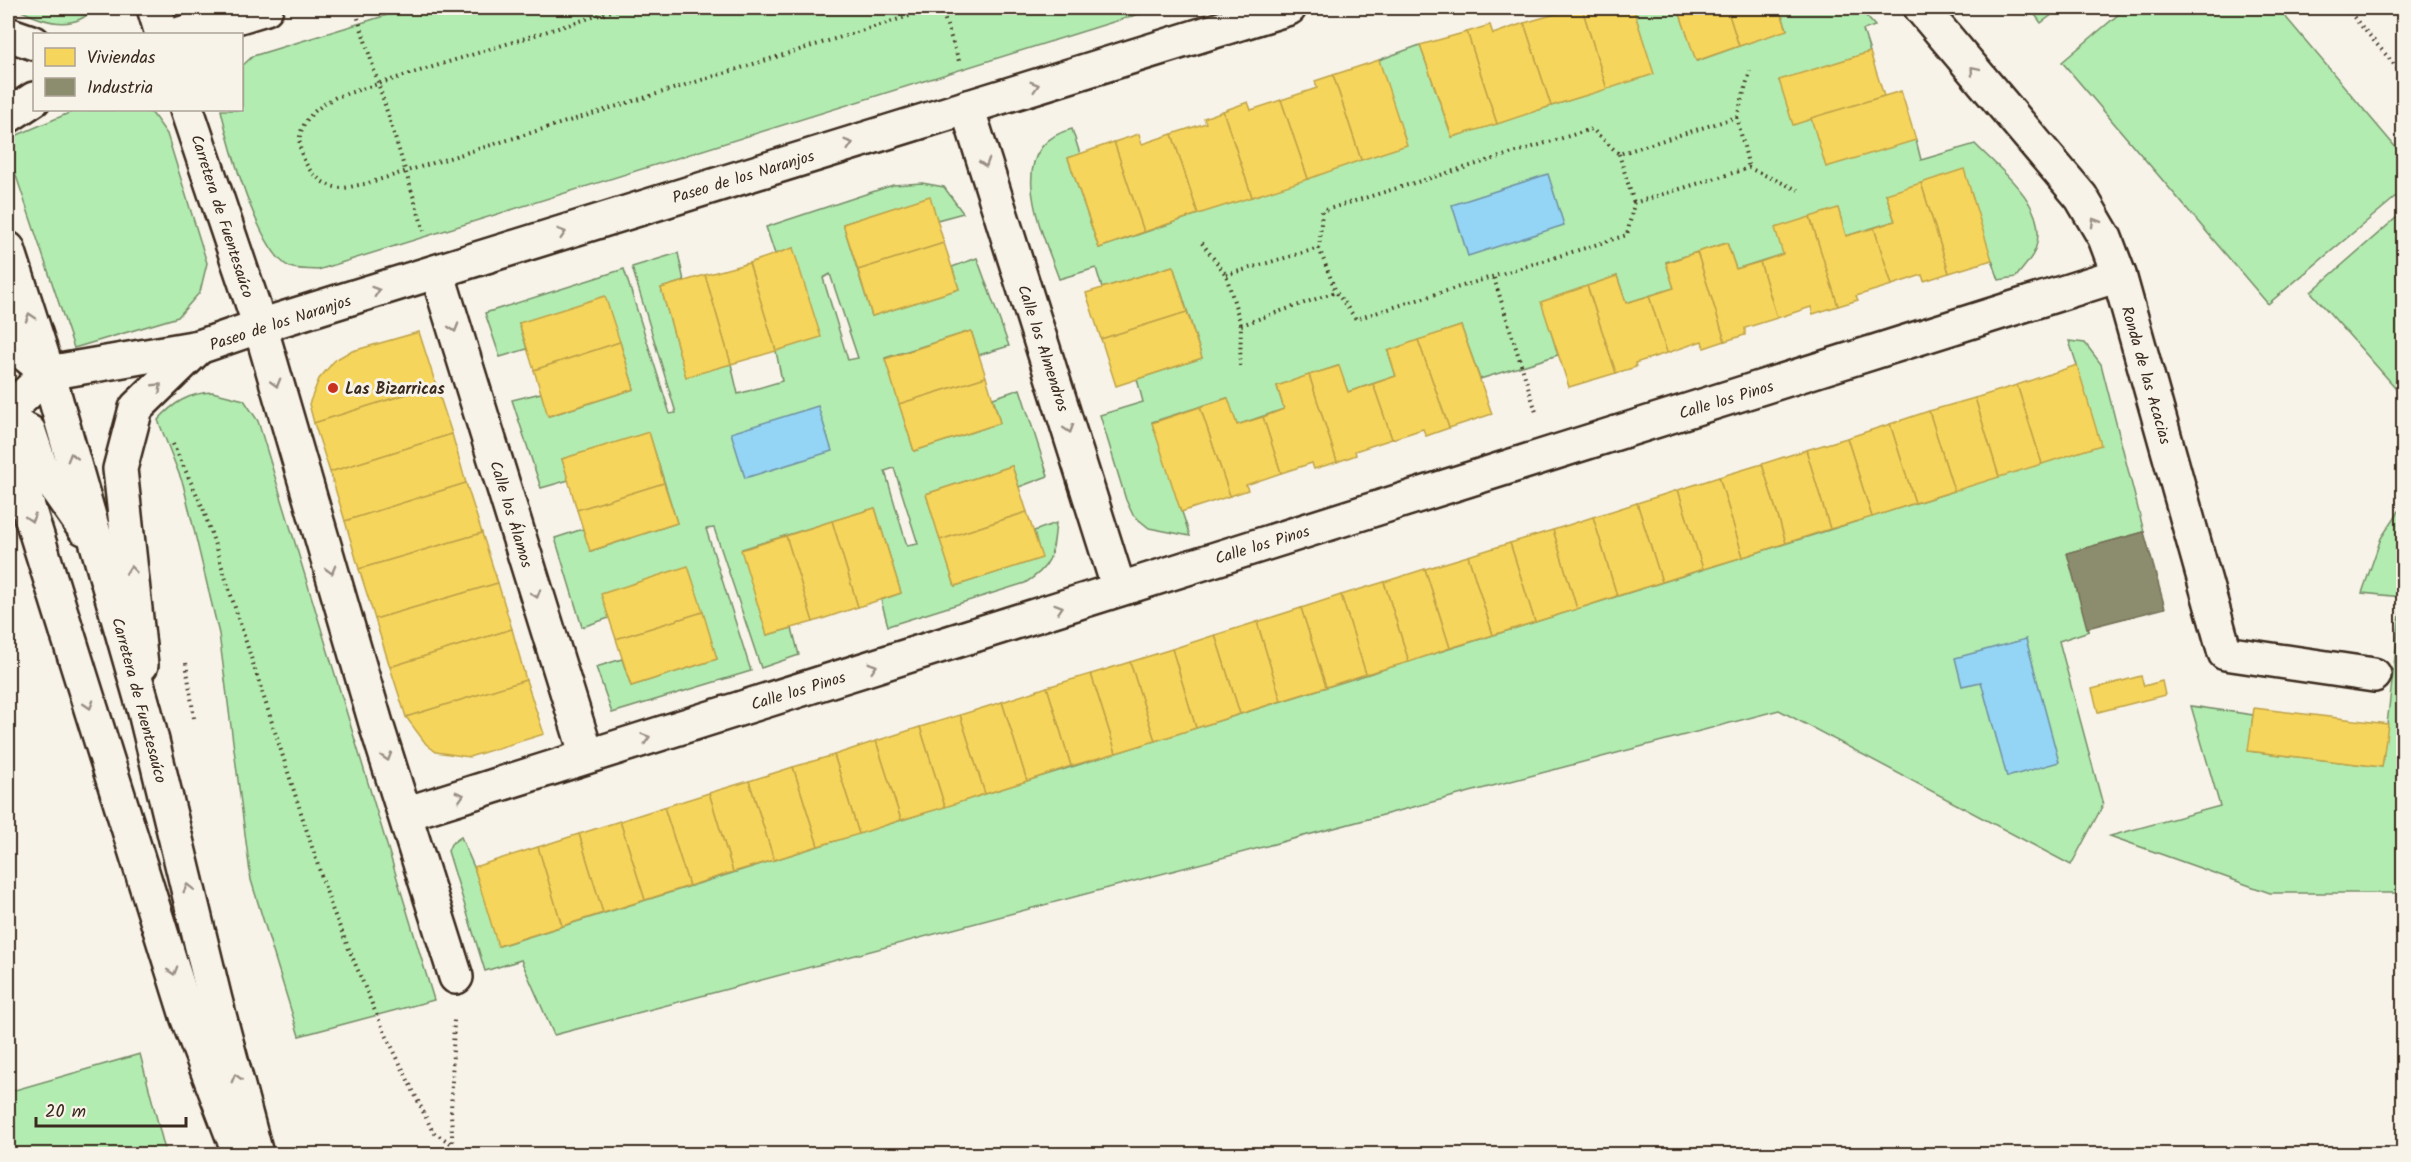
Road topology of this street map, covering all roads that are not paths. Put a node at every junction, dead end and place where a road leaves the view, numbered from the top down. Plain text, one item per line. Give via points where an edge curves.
1 (154, 8) edge
2 (266, 8) edge
3 (1288, 8) edge
4 (1921, 8) edge
5 (162, 33) edge
6 (183, 33) edge
7 (8, 34) edge
8 (33, 43) edge
9 (33, 100) edge
10 (967, 107) junction
11 (188, 111) edge
12 (8, 116) edge
13 (8, 249) edge
14 (437, 272) junction
15 (2119, 275) junction
16 (260, 326) junction
17 (8, 333) edge
18 (199, 347) junction
19 (48, 373) junction
20 (8, 411) edge
21 (8, 422) edge
22 (8, 443) edge
23 (99, 550) junction
24 (1119, 589) junction
25 (2374, 675) dead end
26 (145, 712) junction
27 (587, 756) junction
28 (405, 814) junction
29 (456, 977) road end
30 (239, 1155) edge
31 (256, 1155) edge

1 - 5 street
2 - 6 street
10 -> 3 street, Paseo de los Naranjos
15 -> 4 street, Ronda de las Acacias via 2081,197
7 - 8 street
9 - 12 street
14 -> 10 street, Paseo de los Naranjos
10 -> 24 street, Calle los Almendros
11 - 16 street, Carretera de Fuentesaúco
19 -> 13 street, Carretera de Fuentesaúco
16 -> 14 street, Paseo de los Naranjos
14 -> 27 street, Calle los Álamos
15 - 24 street, Calle los Pinos
15 - 25 street, Ronda de las Acacias via 2225,653
16 - 18 street, Paseo de los Naranjos
16 -> 28 street, Carretera de Fuentesaúco
17 - 19 street via 10,343
18 - 19 street, Paseo de los Naranjos
26 -> 18 street, Paseo de los Naranjos via 120,469 136,408
19 - 20 street
23 -> 19 street, Carretera de Fuentesaúco
21 - 23 street via 29,432 40,465
22 -> 30 street via 188,1019
23 - 26 street, Carretera de Fuentesaúco
27 -> 24 street, Calle los Pinos
31 -> 26 street, Carretera de Fuentesaúco
28 -> 27 street, Calle los Pinos
28 - 29 street, Carretera de Fuentesaúco

